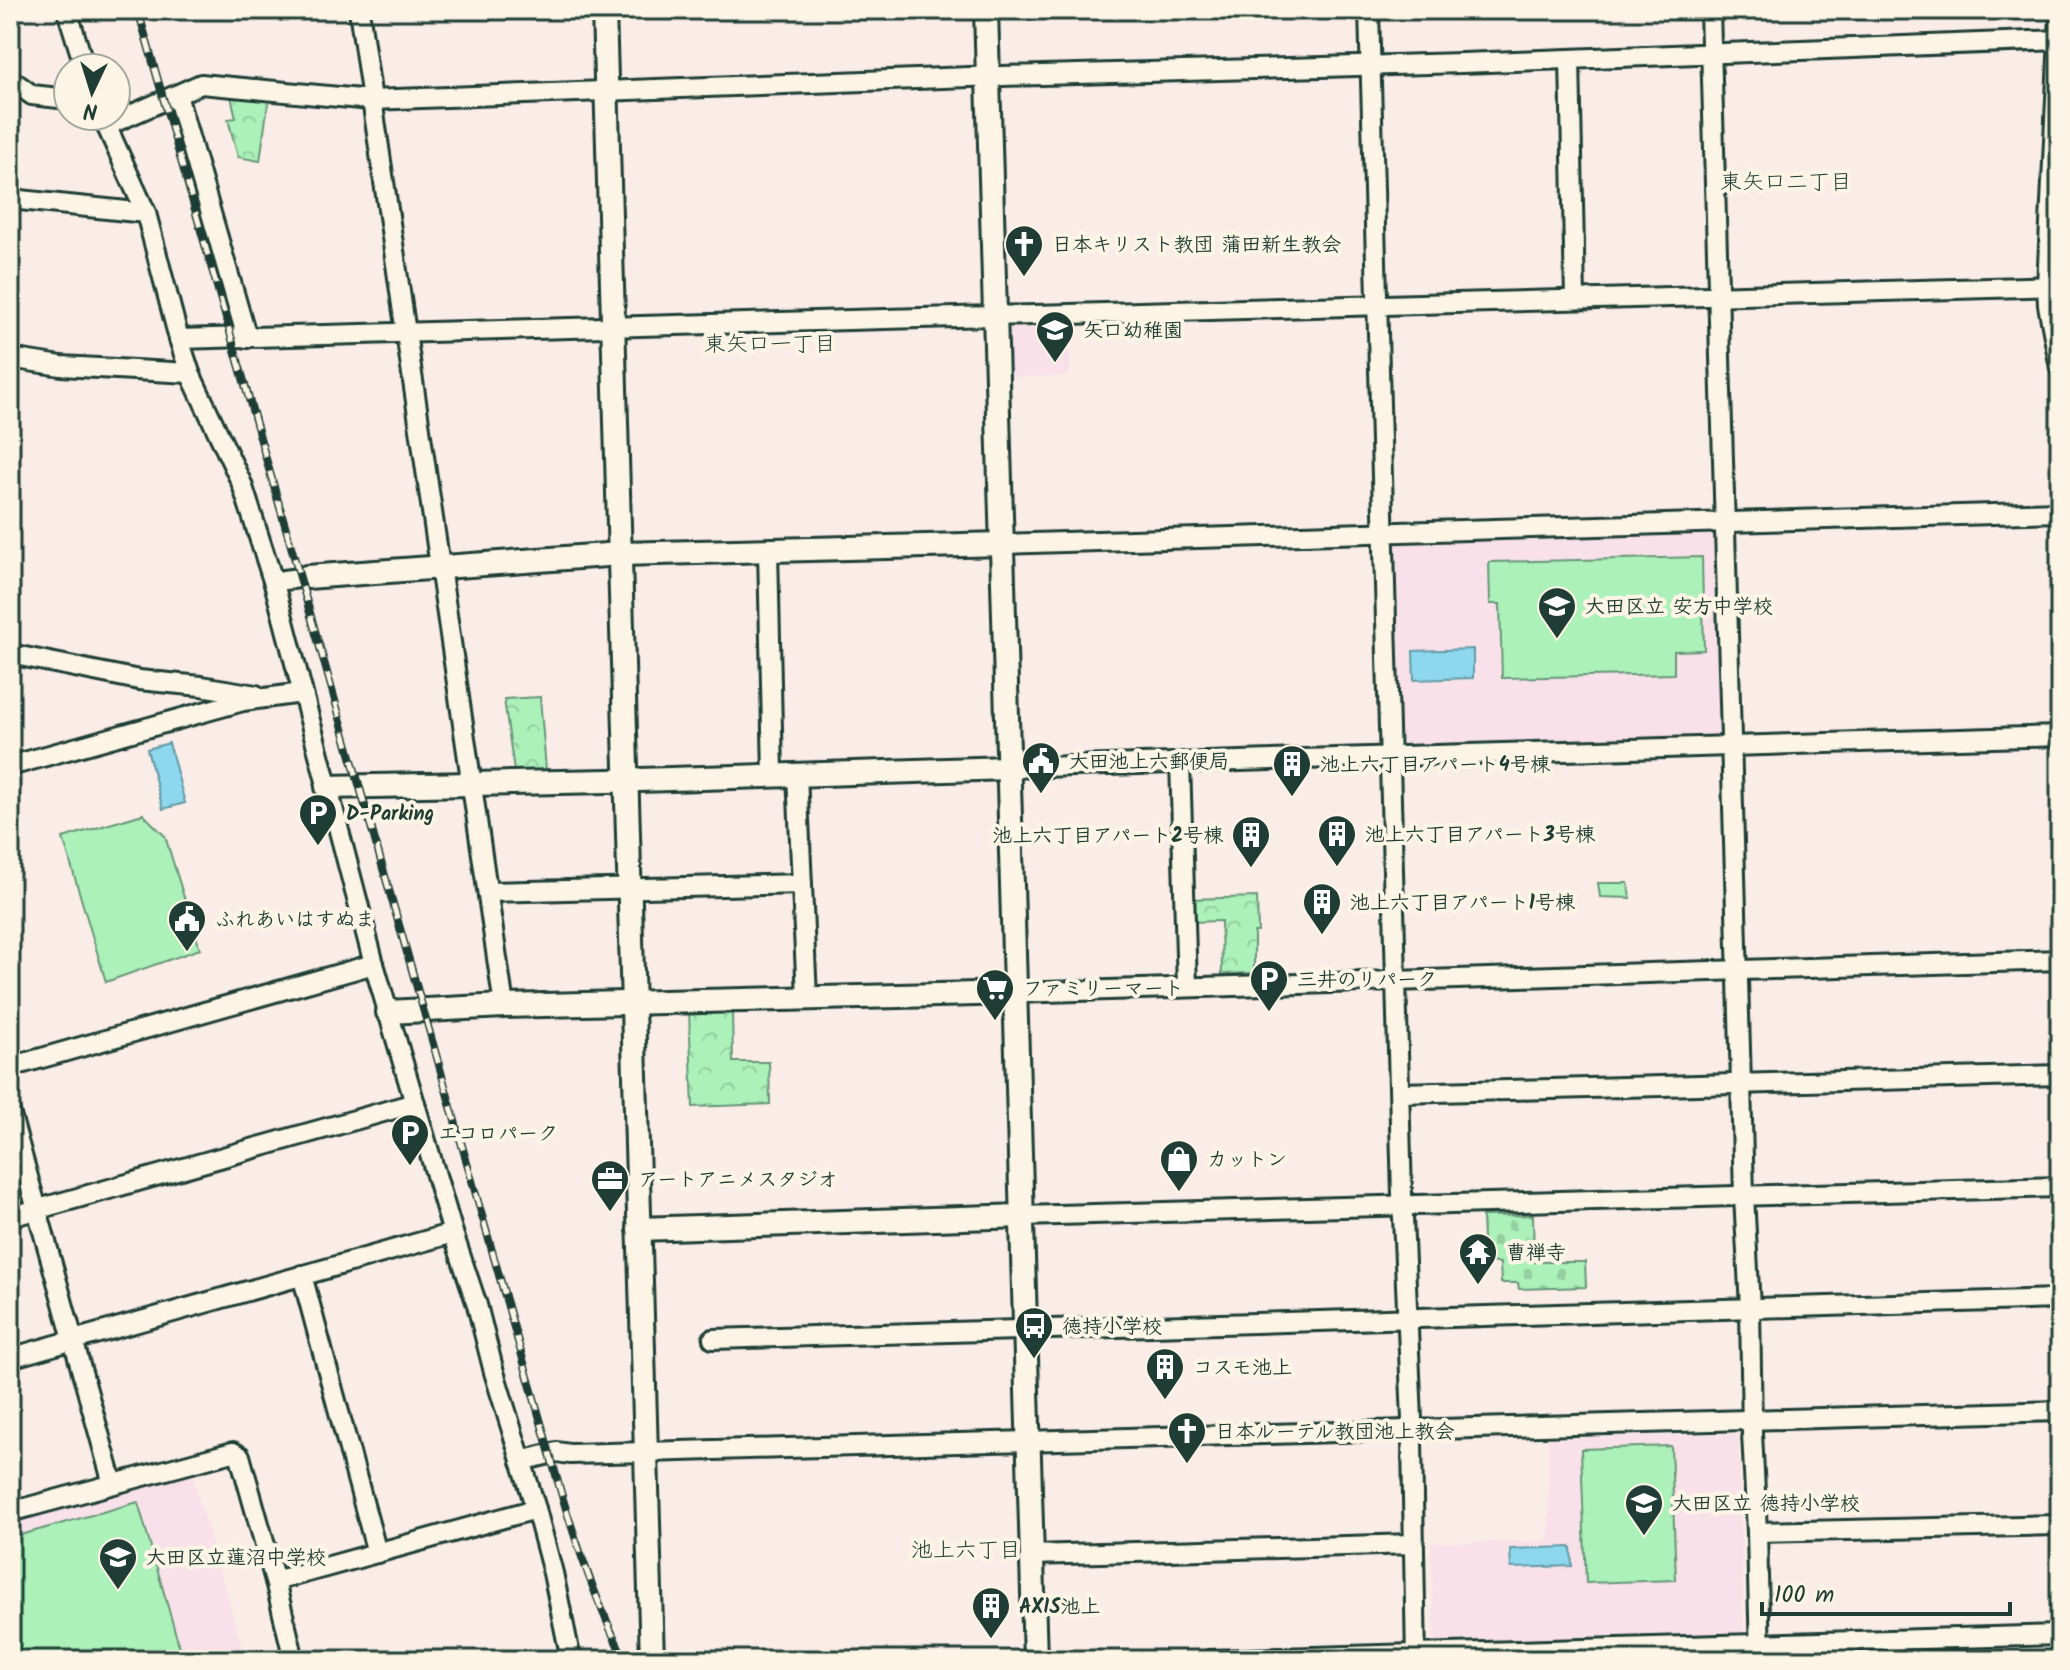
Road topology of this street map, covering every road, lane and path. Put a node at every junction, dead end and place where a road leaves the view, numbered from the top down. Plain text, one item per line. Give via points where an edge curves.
1 (67, 10) edge
2 (359, 10) edge
3 (604, 10) edge
4 (986, 10) edge
5 (1369, 10) edge
6 (1710, 10) edge
7 (2060, 16) edge
8 (2059, 40) edge
9 (80, 52) edge
10 (1711, 53) junction
11 (1570, 59) junction
12 (1370, 66) junction
13 (988, 77) junction
14 (10, 83) edge
15 (606, 92) junction
16 (177, 95) junction
17 (52, 97) edge
18 (371, 100) junction
19 (132, 111) edge
20 (109, 132) edge
21 (10, 199) edge
22 (146, 213) junction
23 (2054, 286) edge
24 (1718, 295) junction
25 (1575, 299) junction
26 (1378, 305) junction
27 (995, 316) junction
28 (613, 326) junction
29 (406, 333) junction
30 (247, 338) junction
31 (179, 339) junction
32 (10, 358) edge
33 (2060, 368) edge
34 (190, 373) junction
35 (2060, 512) edge
36 (1725, 522) junction
37 (1384, 533) junction
38 (1002, 544) junction
39 (768, 550) junction
40 (620, 554) junction
41 (440, 567) junction
42 (307, 577) joint
43 (284, 580) dead end
44 (10, 654) edge
45 (302, 693) junction
46 (270, 697) junction
47 (2060, 736) edge
48 (1731, 745) junction
49 (1390, 757) junction
50 (1180, 762) junction
51 (10, 766) edge
52 (1008, 768) junction
53 (773, 774) junction
54 (797, 774) junction
55 (626, 780) junction
56 (472, 784) junction
57 (327, 787) junction
58 (802, 884) junction
59 (630, 888) junction
60 (488, 892) junction
61 (2060, 960) edge
62 (374, 964) junction
63 (1738, 969) junction
64 (1397, 981) junction
65 (1187, 987) junction
66 (1015, 993) junction
67 (807, 998) junction
68 (634, 1004) junction
69 (504, 1006) junction
70 (388, 1012) junction
71 (10, 1067) edge
72 (2060, 1075) edge
73 (1741, 1084) junction
74 (1401, 1093) junction
75 (415, 1103) junction
76 (10, 1112) edge
77 (2060, 1187) edge
78 (1744, 1196) junction
79 (1403, 1205) junction
80 (37, 1210) junction
81 (1022, 1216) junction
82 (10, 1217) edge
83 (639, 1229) junction
84 (453, 1233) junction
85 (302, 1275) junction
86 (2060, 1299) edge
87 (1750, 1308) junction
88 (1408, 1318) junction
89 (1025, 1330) junction
90 (713, 1339) dead end
91 (73, 1340) junction
92 (10, 1358) edge
93 (2060, 1411) edge
94 (1752, 1420) junction
95 (1410, 1429) junction
96 (1028, 1440) junction
97 (646, 1452) junction
98 (521, 1461) junction
99 (113, 1484) junction
100 (536, 1509) junction
101 (10, 1512) edge
102 (2060, 1525) edge
103 (1757, 1532) junction
104 (1413, 1544) junction
105 (377, 1553) junction
106 (1032, 1555) junction
107 (275, 1581) junction
108 (2060, 1635) edge
109 (1760, 1652) edge
110 (1416, 1657) edge
111 (294, 1660) edge
112 (571, 1660) edge
113 (652, 1660) edge
114 (1035, 1660) edge
115 (1210, 1660) edge

1 - 9 street
2 - 18 street
3 - 15 street
4 - 13 street
5 - 12 street
6 - 10 street
7 - 8 street
8 - 10 street
8 - 23 street
10 - 11 street
10 - 24 street
11 - 12 street
11 - 25 street
12 - 13 street
12 - 26 street
13 - 15 street
13 - 27 street
14 - 17 street via 32,95
15 - 18 street
15 - 28 street
16 - 18 street via 201,84
16 - 19 street
16 - 30 street
18 - 29 street
20 - 22 street
21 - 22 street
22 - 31 street
23 - 24 street
23 - 33 street via 2048,305
24 - 25 street
24 - 36 street
25 - 26 street
26 - 27 street
26 - 37 street
27 - 28 street
27 - 38 street
28 - 29 street
28 - 40 street
29 - 30 street
29 - 41 street
30 - 31 street
31 - 34 street
32 - 34 street
34 - 45 street via 242,484
35 - 36 street
36 - 37 street
36 - 48 street
37 - 38 street
37 - 49 street
38 - 39 street
38 - 52 street
39 - 40 street
39 - 53 street
40 - 41 street
40 - 55 street
41 - 42 street
41 - 56 street
42 - 43 street
44 - 46 street via 139,680
45 - 46 street
45 - 57 street
46 - 51 street
47 - 48 street
48 - 49 street
48 - 63 street
49 - 50 street
49 - 64 street
50 - 52 street
50 - 65 street
52 - 54 street
52 - 66 street
53 - 54 street
53 - 55 street
54 - 58 street
55 - 56 street
55 - 59 street
56 - 57 street
56 - 60 street
57 - 62 street
58 - 59 street
58 - 67 street
59 - 60 street
59 - 68 street
60 - 69 street
61 - 63 street
62 - 70 street
62 - 71 street
63 - 64 street
63 - 73 street
64 - 65 street
64 - 74 street
65 - 66 street
66 - 67 street
66 - 81 street
67 - 68 street
68 - 69 street
68 - 83 street
69 - 70 street
70 - 75 street
72 - 73 street
73 - 74 street
73 - 78 street
74 - 79 street
75 - 80 street
75 - 84 street
76 - 80 street
77 - 78 street
78 - 79 street
78 - 87 street
79 - 81 street
79 - 88 street
80 - 82 street
80 - 91 street
81 - 83 street
81 - 89 street
83 - 97 street
84 - 85 street
84 - 98 street
85 - 91 street
85 - 105 street
86 - 87 street
87 - 88 street
87 - 94 street
88 - 89 street
88 - 95 street
89 - 90 street
89 - 96 street
91 - 92 street
91 - 99 street
93 - 94 street
94 - 95 street
94 - 103 street
95 - 96 street
95 - 104 street
96 - 97 street
96 - 106 street
97 - 98 street via 557,1452
97 - 113 street
98 - 100 street
99 - 101 street
99 - 107 street via 226,1453 240,1456
100 - 105 street
100 - 112 street
102 - 103 street
103 - 109 street
104 - 106 street
104 - 110 street
105 - 107 street
106 - 114 street
107 - 111 street
108 - 109 street
109 - 110 street
110 - 115 street

